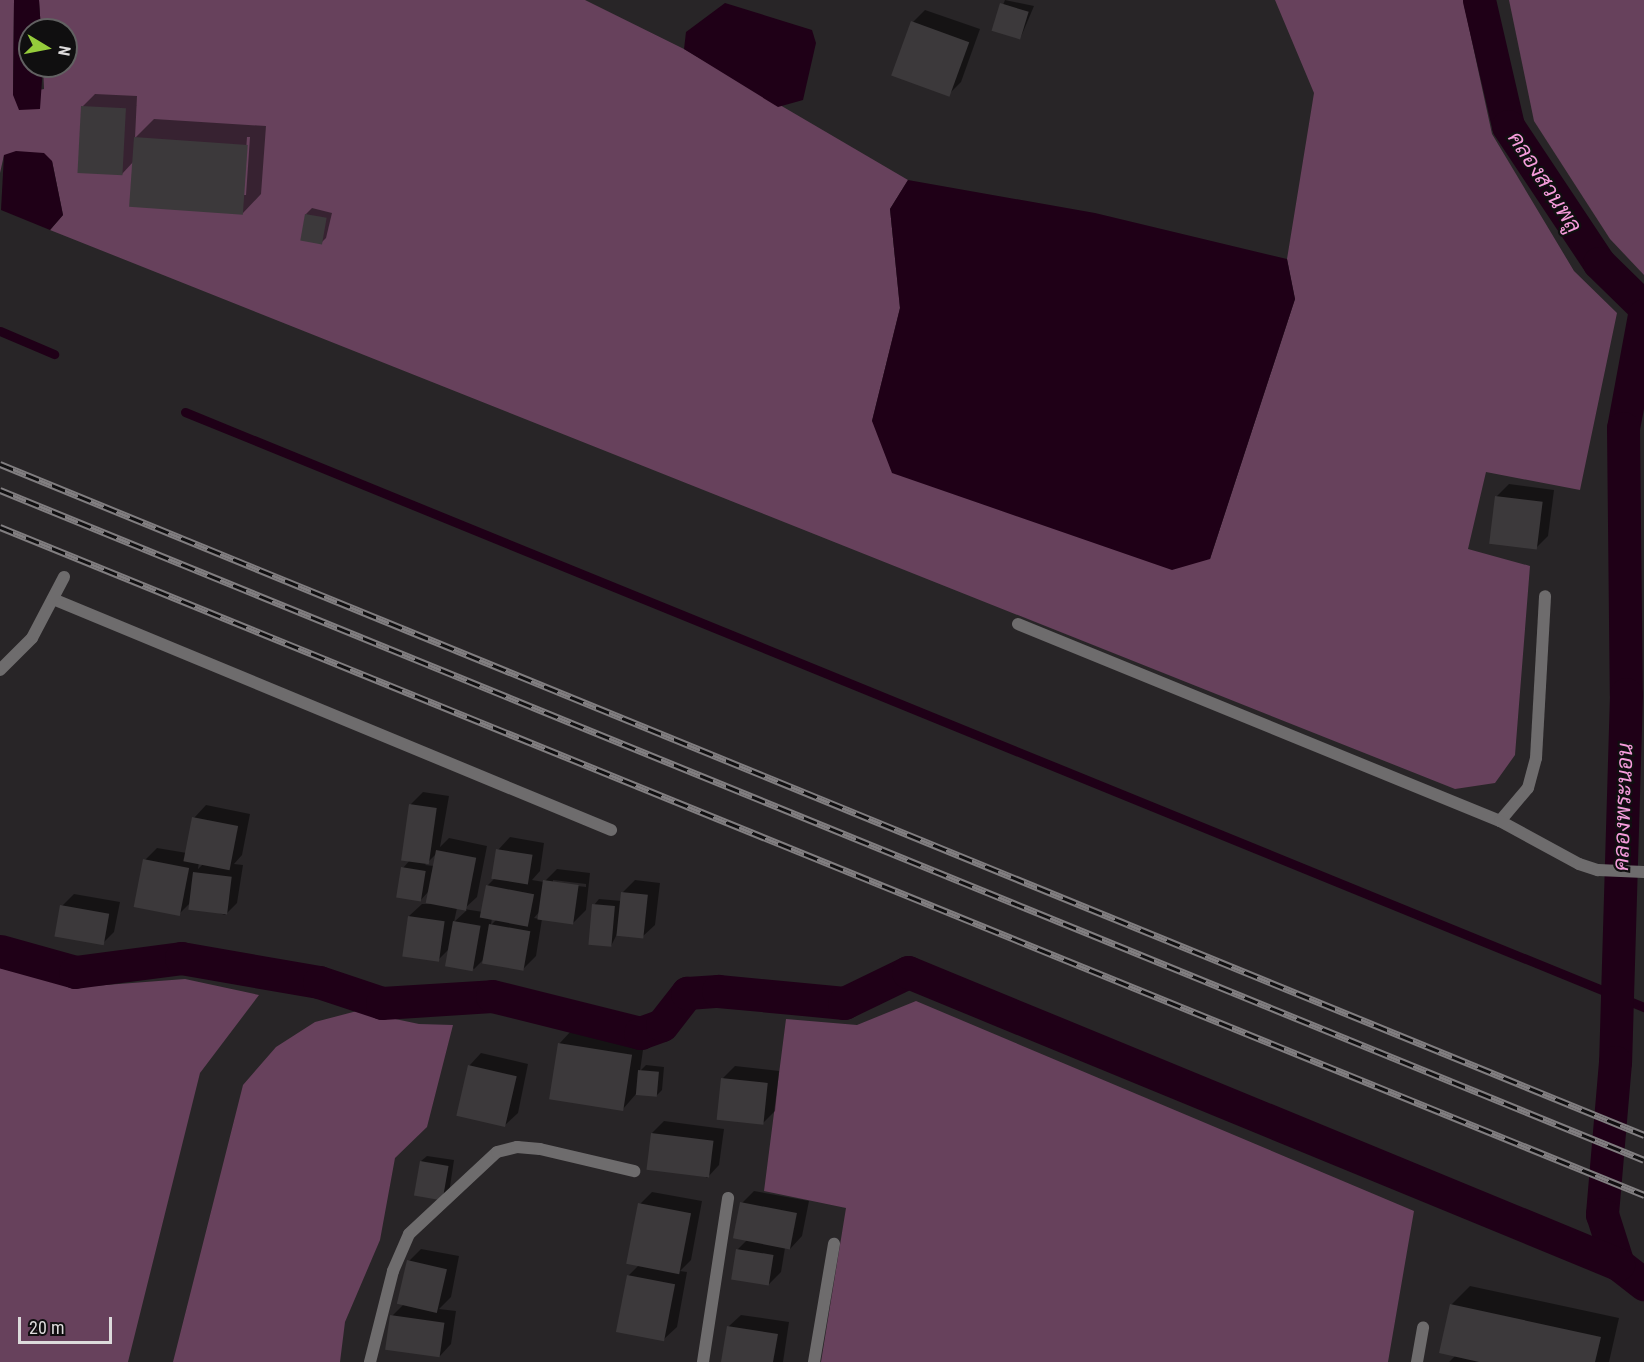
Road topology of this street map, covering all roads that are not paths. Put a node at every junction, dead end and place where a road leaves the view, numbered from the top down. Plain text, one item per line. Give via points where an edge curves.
1 (64, 577) dead end
2 (1545, 596) dead end
3 (53, 599) junction
4 (1018, 624) dead end
5 (0, 670) edge
6 (1500, 821) junction
7 (611, 830) dead end
8 (1644, 872) edge
9 (634, 1172) dead end
10 (729, 1197) dead end
11 (834, 1244) dead end
12 (1423, 1328) dead end
13 (370, 1362) edge
14 (704, 1362) edge
15 (814, 1362) edge
16 (1417, 1362) edge

1 - 3 street
2 - 6 street via 1536,758 1528,789
3 - 5 street via 32,638
3 - 7 street
4 - 6 street
6 - 8 street via 1555,855 1598,870
9 - 13 street via 540,1149 516,1147 498,1152 409,1234 393,1271
10 - 14 street
11 - 15 street
12 - 16 street

